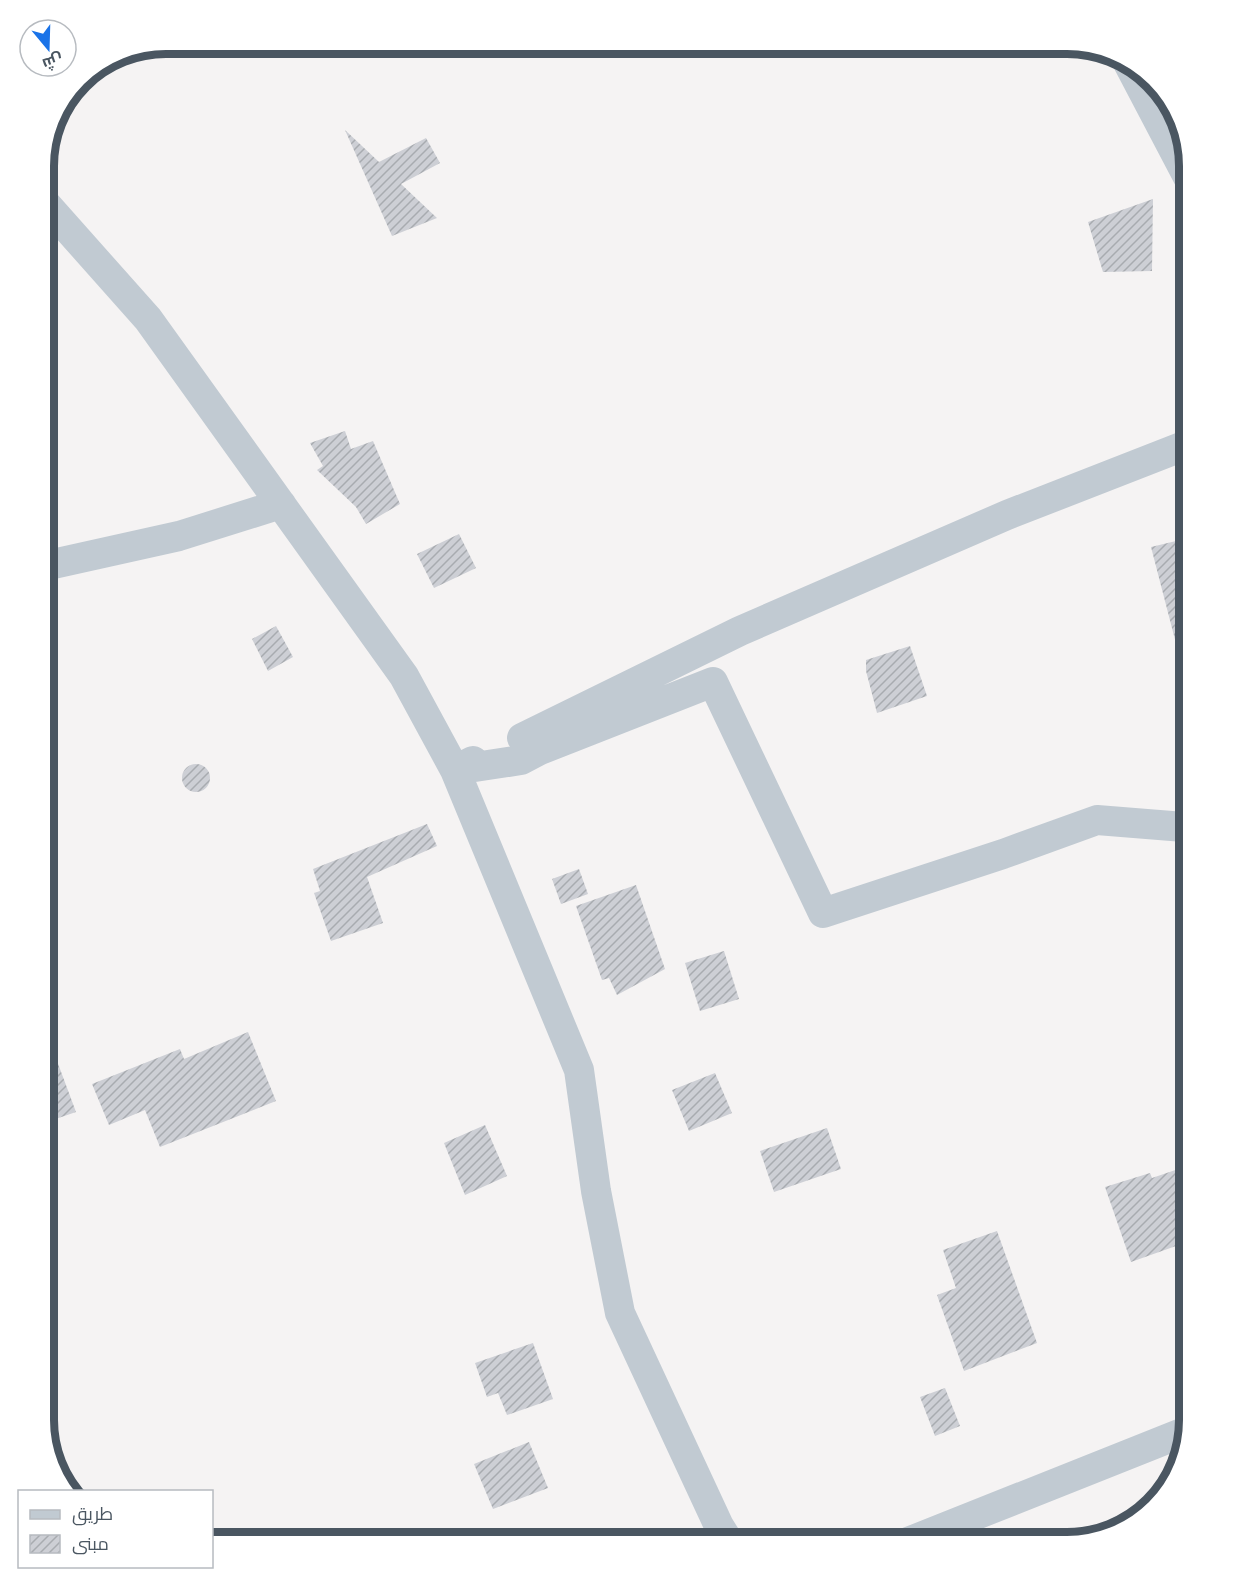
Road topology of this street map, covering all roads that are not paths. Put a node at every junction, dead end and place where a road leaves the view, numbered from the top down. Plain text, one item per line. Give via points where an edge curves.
1 (1137, 79) edge
2 (1178, 156) edge
3 (54, 213) edge
4 (1179, 448) edge
5 (281, 504) junction
6 (54, 564) edge
7 (455, 770) junction
8 (1179, 827) edge
9 (1178, 1434) edge
10 (723, 1532) edge
11 (934, 1532) edge

1 - 2 street
3 - 5 street via 148,319
4 - 7 street via 1007,515 741,631
5 - 6 street via 179,536
5 - 7 street via 404,676
7 - 8 street via 521,760 713,682 824,913 1097,820
7 - 10 street via 579,1070 596,1191 620,1313
9 - 11 street

